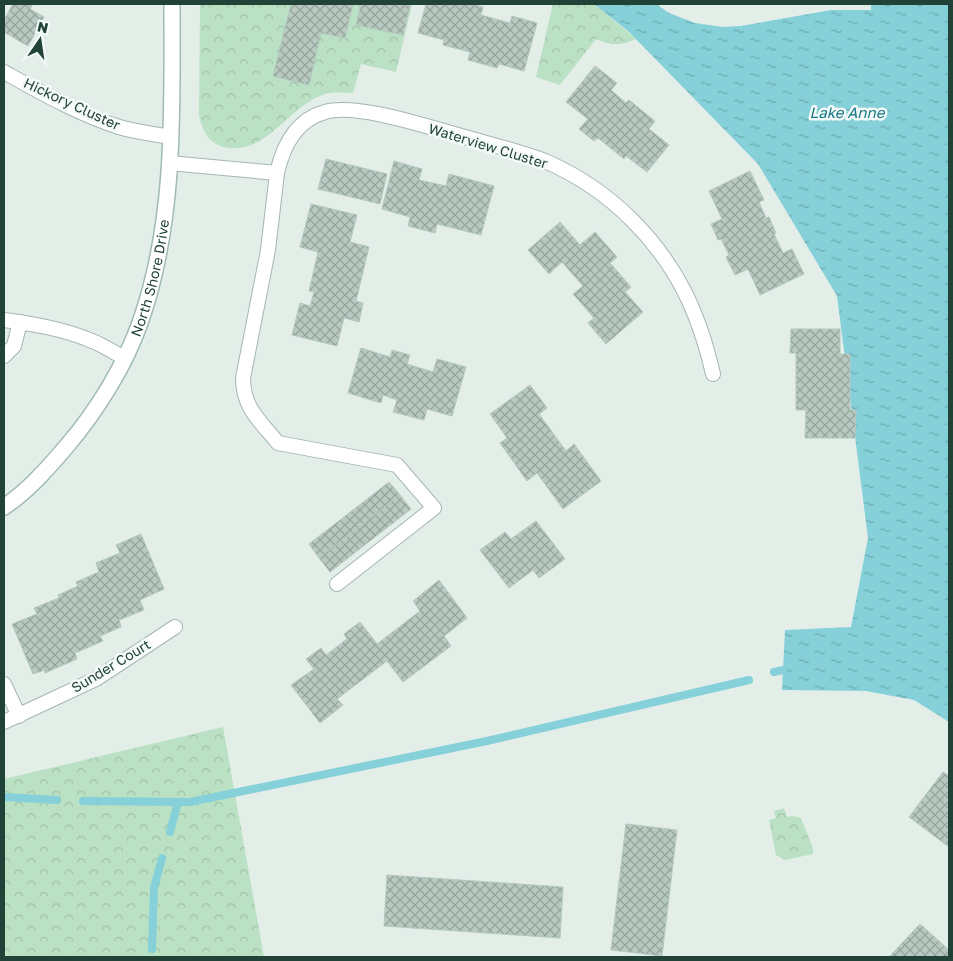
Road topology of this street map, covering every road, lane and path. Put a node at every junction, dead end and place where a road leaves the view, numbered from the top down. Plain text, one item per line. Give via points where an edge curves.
1 (172, 4) edge
2 (4, 72) edge
3 (171, 138) junction
4 (169, 163) junction
5 (277, 174) junction
6 (4, 320) edge
7 (20, 322) junction
8 (4, 356) edge
9 (124, 358) junction
10 (713, 374) dead end
11 (4, 507) edge
12 (337, 584) dead end
13 (175, 627) dead end
14 (4, 684) edge
15 (19, 716) junction
16 (4, 722) edge

1 - 3 street, North Shore Drive
2 - 3 lane, Hickory Cluster via 105,122
3 - 4 street, North Shore Drive
4 - 5 lane
4 - 9 street, North Shore Drive via 150,290
5 - 10 lane, Waterview Cluster via 280,158 295,131 308,119 343,109 377,114 545,161 598,190 654,244 677,275 694,310
5 - 12 lane, Waterview Cluster via 268,250 243,378 248,406 278,443 397,465 434,508
6 - 7 lane
7 - 8 lane via 14,346
7 - 9 lane via 70,333
9 - 11 street, North Shore Drive via 81,430 46,471
13 - 15 lane, Sunder Court via 96,679
14 - 15 lane
15 - 16 lane, Sunder Court

